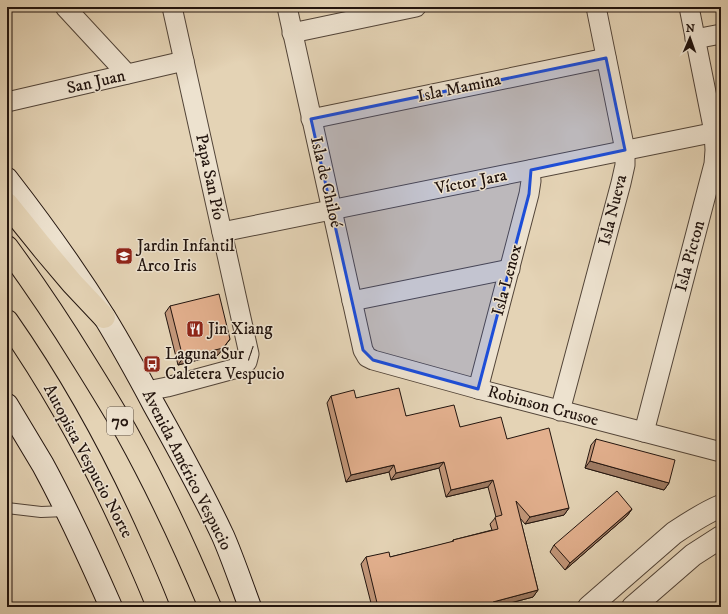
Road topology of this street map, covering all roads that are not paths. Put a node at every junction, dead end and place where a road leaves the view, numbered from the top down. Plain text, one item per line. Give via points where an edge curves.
1 (65, 7) edge
2 (172, 7) edge
3 (287, 7) edge
4 (416, 7) edge
5 (596, 7) edge
6 (689, 7) edge
7 (292, 33) junction
8 (721, 34) edge
9 (695, 39) junction
10 (606, 58) junction
11 (184, 61) junction
12 (127, 74) junction
13 (7, 102) edge
14 (311, 119) junction
15 (718, 132) edge
16 (625, 150) junction
17 (530, 170) junction
18 (7, 179) edge
19 (7, 204) edge
20 (332, 210) junction
21 (222, 232) junction
22 (7, 247) edge
23 (510, 269) junction
24 (352, 301) junction
25 (104, 317) junction
26 (7, 321) edge
27 (367, 357) joint
28 (478, 389) junction
29 (147, 391) junction
30 (7, 404) edge
31 (560, 411) junction
32 (644, 432) junction
33 (721, 452) edge
34 (721, 506) edge
35 (7, 508) edge
36 (66, 511) junction
37 (721, 537) edge
38 (110, 607) edge
39 (158, 607) edge
40 (210, 607) edge
41 (250, 607) edge
42 (589, 607) edge
43 (633, 607) edge

1 - 12 street
2 - 11 street, Papa San Pío
3 - 7 street, Isla de Chiloé
4 - 7 street
5 - 10 street, Isla Nueva
6 - 9 street, Isla Picton
7 - 14 street, Isla de Chiloé
8 - 9 street
9 - 15 street, Isla Picton
10 - 14 street, Isla Mamina
10 - 16 street, Isla Nueva
11 - 12 street, San Juan
11 - 21 street, Papa San Pío
12 - 13 street, San Juan
14 - 20 street, Isla de Chiloé
15 - 16 street, Víctor Jara
15 - 32 street, Isla Picton via 714,164
16 - 17 street, Víctor Jara
16 - 31 street, Isla Nueva via 621,183
17 - 20 street, Víctor Jara
17 - 23 street, Isla Lenox via 531,188
18 - 25 main road, Avenida Américo Vespucio via 56,244
19 - 25 highway via 72,283
20 - 21 street, Víctor Jara
20 - 24 street, Isla de Chiloé
21 - 29 street, Papa San Pío via 249,350 247,362 241,367
22 - 40 highway, 70 via 55,314 126,432 154,484
23 - 24 street
23 - 28 street, Isla Lenox
24 - 27 street, Isla de Chiloé via 363,350
25 - 29 main road, Avenida Américo Vespucio
26 - 39 highway, Autopista Vespucio Norte via 58,401 92,462 117,511
27 - 28 street, Robinson Crusoe
28 - 31 street, Robinson Crusoe
29 - 41 main road, Avenida Américo Vespucio via 223,537
30 - 36 main road
31 - 32 street, Robinson Crusoe
32 - 33 street, Robinson Crusoe
34 - 42 main road via 674,533
35 - 36 lane via 41,512
36 - 38 main road
37 - 43 main road via 693,555

